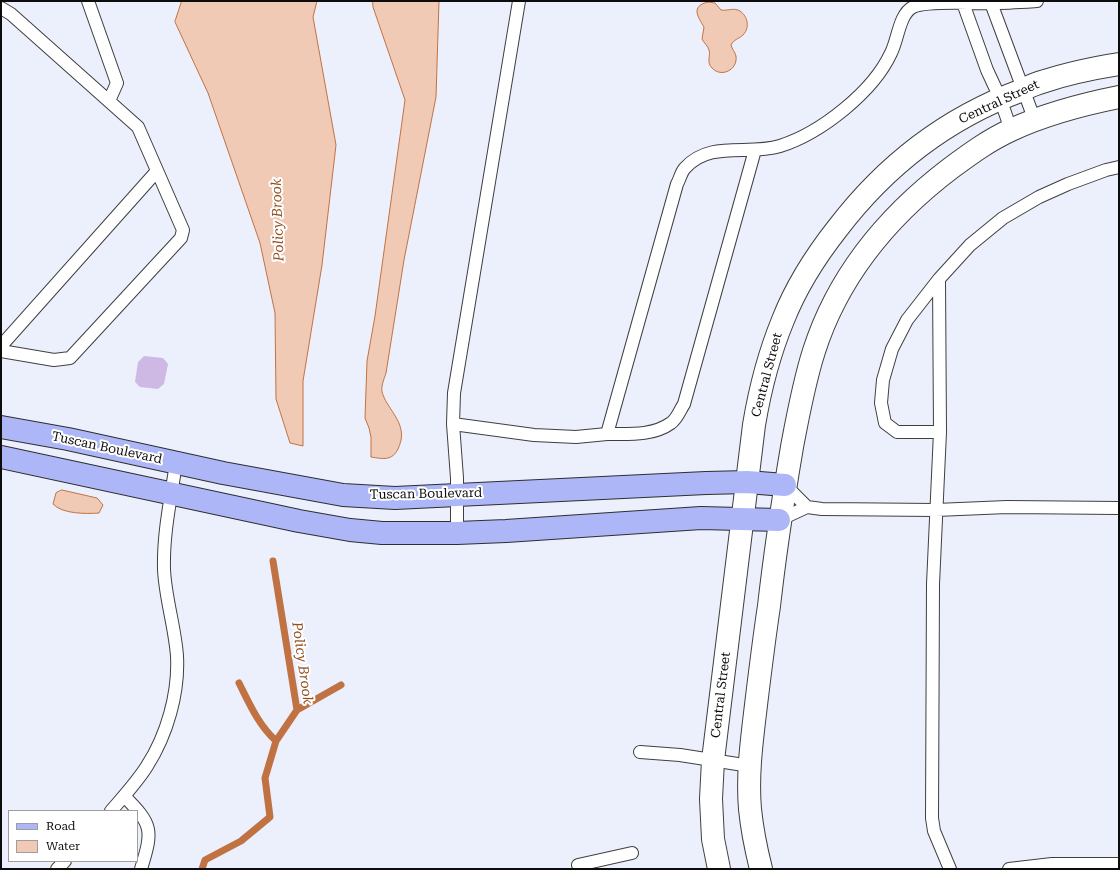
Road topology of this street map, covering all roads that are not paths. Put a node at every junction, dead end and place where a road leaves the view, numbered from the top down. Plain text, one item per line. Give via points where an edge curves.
1 (88, 1) edge
2 (519, 1) edge
3 (1036, 1) edge
4 (963, 3) junction
5 (991, 4) junction
6 (1, 8) edge
7 (1119, 64) edge
8 (1024, 89) junction
9 (1119, 97) edge
10 (1000, 98) junction
11 (108, 101) junction
12 (1035, 120) junction
13 (1011, 130) junction
14 (755, 150) junction
15 (1119, 167) edge
16 (157, 171) junction
17 (939, 279) junction
18 (1, 346) edge
19 (1, 351) edge
20 (453, 424) junction
21 (1, 427) edge
22 (940, 432) junction
23 (607, 434) junction
24 (1, 457) edge
25 (176, 463) junction
26 (747, 482) junction
27 (786, 485) junction
28 (171, 493) junction
29 (456, 494) junction
30 (807, 507) junction
31 (1119, 508) edge
32 (936, 510) junction
33 (742, 518) junction
34 (779, 520) junction
35 (457, 533) junction
36 (640, 752) dead end
37 (713, 760) junction
38 (750, 766) junction
39 (124, 796) junction
40 (112, 810) edge
41 (138, 810) edge
42 (138, 811) edge
43 (632, 853) dead end
44 (1119, 864) edge
45 (578, 866) dead end
46 (141, 869) edge
47 (719, 869) edge
48 (761, 869) edge
49 (950, 869) edge
50 (1008, 869) edge

1 - 11 lane via 117,84
2 - 20 lane via 454,393
3 - 5 lane
4 - 5 lane
4 - 10 lane
4 - 14 lane via 926,3 912,7 904,15 892,52 882,70 858,97 830,120 804,136 779,146
5 - 8 lane
6 - 11 lane via 11,14
7 - 8 street, Central Street via 1044,81
8 - 10 street, Central Street
8 - 12 lane
9 - 12 street
10 - 13 lane
10 - 26 street, Central Street via 956,121 904,158 877,182 848,214 820,251 798,286 770,353 755,418
11 - 16 lane via 138,127
12 - 13 street
13 - 27 street via 938,178 902,209 869,246 835,299 815,348 802,392
14 - 23 lane via 708,152 684,169 677,184
14 - 23 lane via 684,404 673,422 656,431
15 - 17 lane via 1038,197 1003,218 970,245
16 - 18 lane
16 - 19 lane via 183,230 181,238 70,358 54,360
17 - 22 lane
17 - 22 lane via 907,320 892,349 883,380 881,403 885,422 897,432
20 - 23 lane via 534,435 576,437
20 - 29 lane
21 - 25 main road, Tuscan Boulevard
22 - 32 lane
24 - 28 main road
25 - 28 lane
25 - 29 main road, Tuscan Boulevard via 343,495 396,498
26 - 27 main road, Tuscan Boulevard
26 - 29 main road, Tuscan Boulevard
26 - 33 street, Central Street
27 - 30 lane
27 - 34 street
28 - 35 main road via 350,530 382,533
28 - 39 lane via 164,570 177,656 176,685 160,742 147,766
29 - 35 lane
30 - 32 lane via 832,510
30 - 34 lane
31 - 32 lane via 1007,507
32 - 49 lane via 933,584 932,818 934,831
33 - 34 main road
33 - 35 main road via 701,518
33 - 37 street, Central Street
34 - 38 street
36 - 37 lane
37 - 38 lane
37 - 47 street, Central Street via 713,839
38 - 48 street via 750,808 754,842
39 - 40 lane
39 - 41 lane
42 - 46 lane via 149,831
43 - 45 lane
44 - 50 lane via 1052,864

